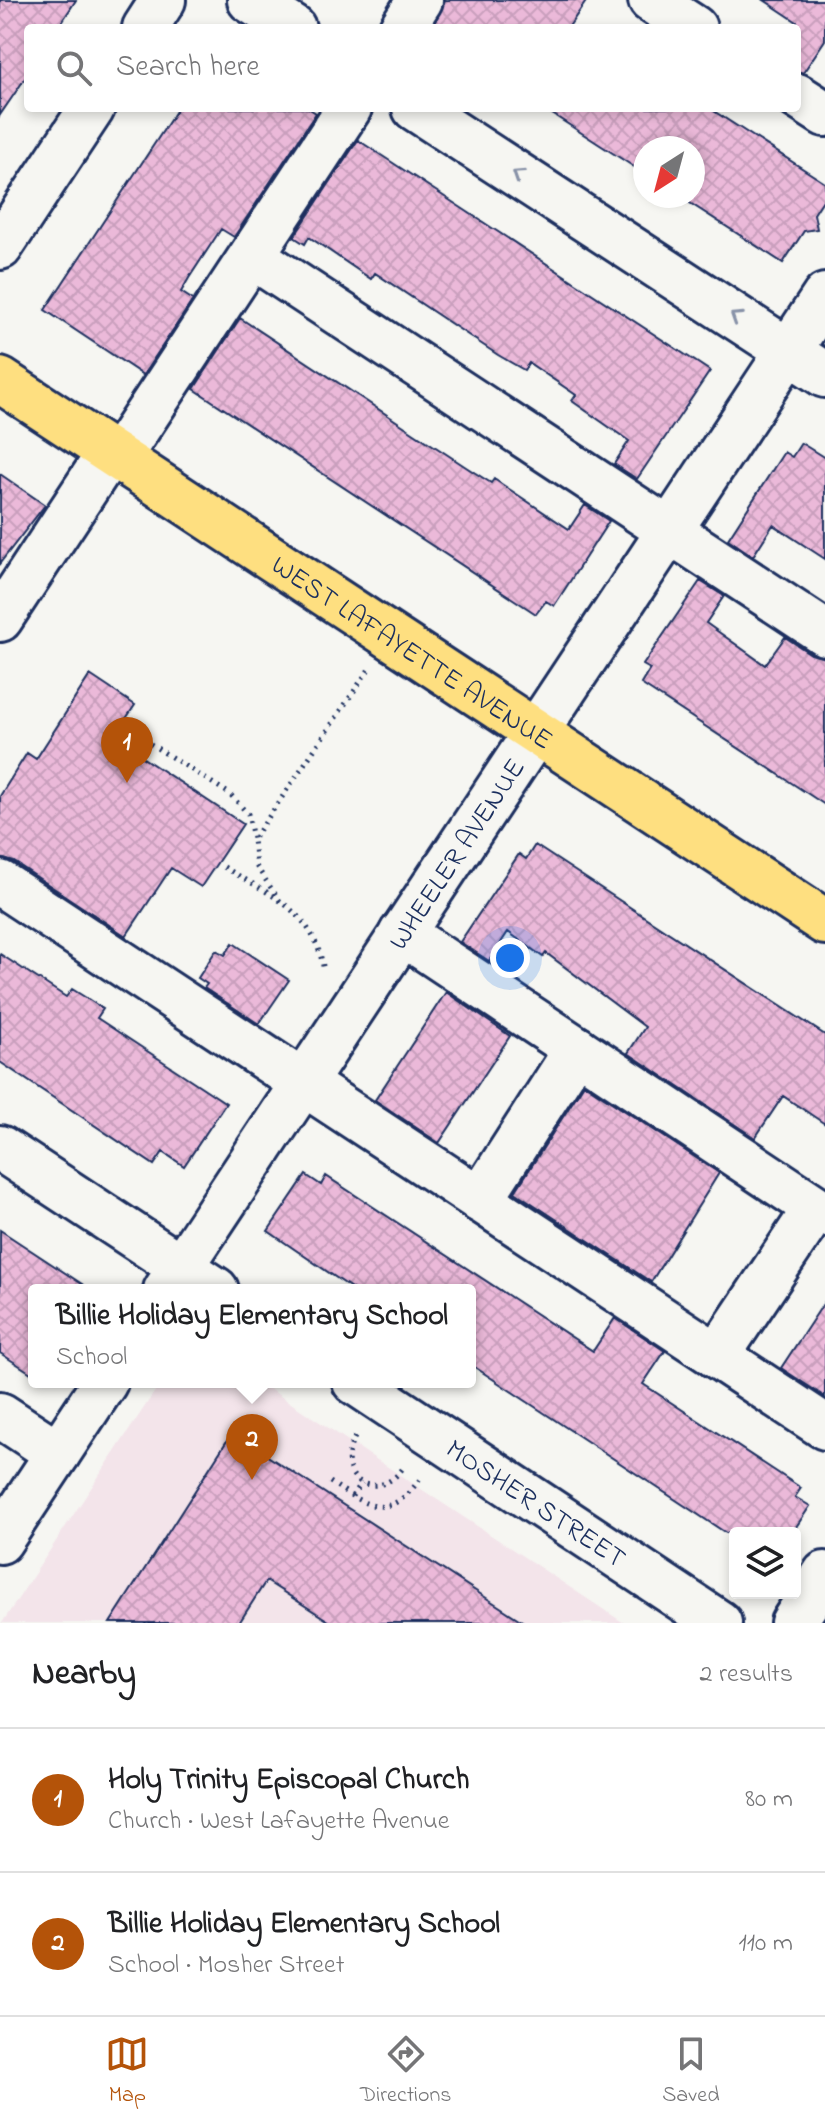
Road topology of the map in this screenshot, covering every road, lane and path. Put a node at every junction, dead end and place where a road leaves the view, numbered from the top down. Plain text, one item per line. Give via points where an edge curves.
1 (163, 0) edge
2 (250, 0) edge
3 (420, 0) edge
4 (651, 0) edge
5 (148, 24) edge
6 (287, 24) edge
7 (405, 24) edge
8 (688, 24) edge
9 (801, 99) edge
10 (89, 112) edge
11 (346, 112) edge
12 (421, 112) edge
13 (825, 114) edge
14 (0, 247) edge
15 (252, 256) junction
16 (825, 296) edge
17 (789, 351) junction
18 (825, 375) edge
19 (0, 380) edge
20 (114, 455) junction
21 (669, 531) junction
22 (0, 619) edge
23 (825, 633) edge
24 (374, 661) dead end
25 (536, 732) junction
26 (119, 736) dead end
27 (253, 840) junction
28 (224, 867) dead end
29 (0, 883) edge
30 (280, 901) junction
31 (825, 922) edge
32 (402, 933) junction
33 (324, 972) dead end
34 (577, 1049) junction
35 (303, 1083) junction
36 (0, 1148) edge
37 (480, 1200) junction
38 (820, 1211) edge
39 (188, 1282) edge
40 (717, 1356) junction
41 (101, 1388) edge
42 (364, 1388) edge
43 (0, 1415) edge
44 (825, 1427) edge
45 (355, 1437) dead end
46 (58, 1453) junction
47 (403, 1468) dead end
48 (420, 1479) dead end
49 (330, 1482) dead end
50 (362, 1483) junction
51 (352, 1496) junction
52 (0, 1541) edge
53 (825, 1574) edge
54 (719, 1623) edge
55 (793, 1623) edge

1 - 5 street
2 - 6 street
3 - 7 street
4 - 8 street
9 - 13 street
10 - 14 street
11 - 15 street
17 -> 12 street
15 - 20 street
15 - 21 street
16 - 17 street, WHEELER AVENUE
17 - 18 street
17 - 21 street, WHEELER AVENUE
19 - 20 main road, WEST LAFAYETTE AVENUE
20 - 22 street
20 - 25 main road, WEST LAFAYETTE AVENUE
21 - 23 street
21 - 25 street, WHEELER AVENUE
24 - 27 path
25 - 31 main road, WEST LAFAYETTE AVENUE
25 - 32 street, WHEELER AVENUE
26 - 27 path via 125,728 230,794 248,814
27 - 30 path via 256,866
28 - 30 path
29 - 35 street
30 - 33 path via 318,940
32 - 34 street
32 - 35 street, WHEELER AVENUE
34 - 37 street
34 - 38 street
35 - 37 street
35 - 39 street, WHEELER AVENUE
36 - 39 street
37 - 40 street
38 - 40 street
40 - 44 street
41 - 46 street
42 - 54 street, MOSHER STREET
43 - 46 street
45 - 50 path via 347,1464
46 - 52 street
47 - 50 path via 382,1485
48 - 51 path via 406,1497 381,1507 364,1505
49 - 51 path
50 - 51 path
53 - 55 street

